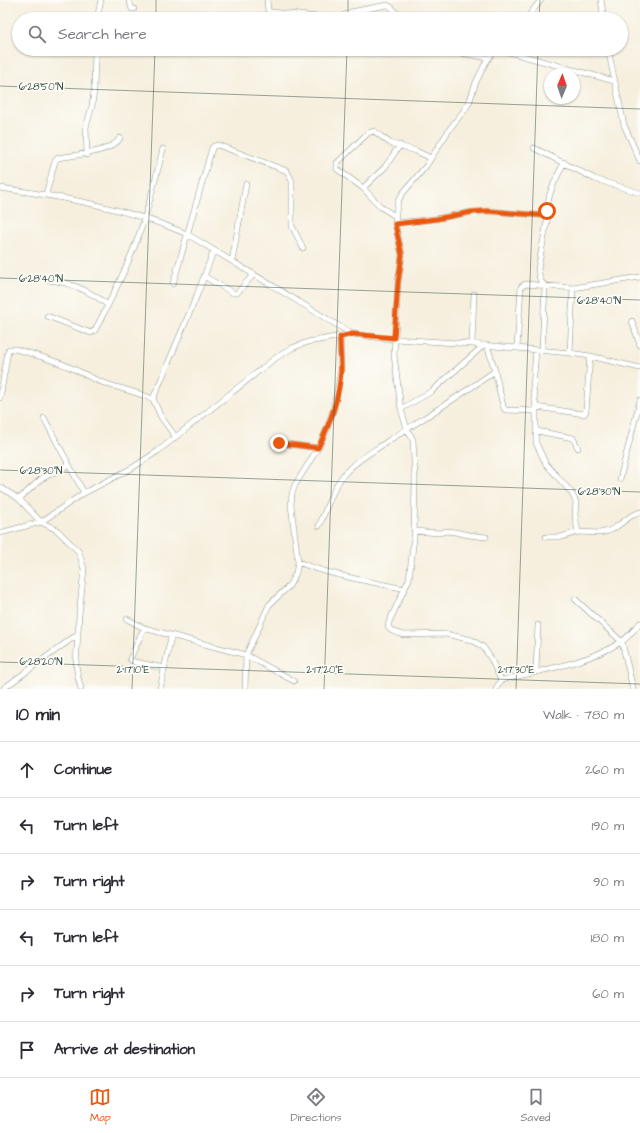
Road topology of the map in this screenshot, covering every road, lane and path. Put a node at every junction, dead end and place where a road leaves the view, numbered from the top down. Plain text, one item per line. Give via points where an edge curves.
1 (101, 0) edge
2 (129, 0) edge
3 (267, 0) edge
4 (541, 0) edge
5 (602, 0) edge
6 (134, 9) dead end
7 (98, 12) edge
8 (271, 12) edge
9 (351, 12) edge
10 (396, 12) edge
11 (532, 12) edge
12 (603, 12) edge
13 (95, 56) edge
14 (477, 56) edge
15 (523, 56) edge
16 (609, 56) edge
17 (488, 58) joint
18 (614, 81) junction
19 (120, 138) dead end
20 (400, 145) junction
21 (534, 148) dead end
22 (163, 149) dead end
23 (87, 155) junction
24 (431, 158) junction
25 (640, 161) edge
26 (564, 162) junction
27 (246, 184) dead end
28 (0, 188) edge
29 (363, 188) junction
30 (640, 193) edge
31 (46, 194) junction
32 (395, 216) junction
33 (548, 216) junction
34 (144, 218) junction
35 (395, 224) junction
36 (187, 234) junction
37 (303, 248) dead end
38 (214, 250) junction
39 (232, 261) junction
40 (254, 274) junction
41 (204, 276) junction
42 (640, 277) edge
43 (48, 280) dead end
44 (173, 284) dead end
45 (545, 286) junction
46 (573, 288) junction
47 (474, 294) dead end
48 (108, 305) junction
49 (47, 316) dead end
50 (632, 321) dead end
51 (352, 334) junction
52 (340, 337) junction
53 (394, 338) junction
54 (472, 344) junction
55 (486, 345) junction
56 (640, 346) edge
57 (516, 348) junction
58 (539, 350) junction
59 (570, 353) junction
60 (590, 356) junction
61 (640, 368) edge
62 (495, 371) junction
63 (0, 398) edge
64 (153, 399) junction
65 (640, 400) edge
66 (401, 409) junction
67 (536, 409) junction
68 (44, 418) dead end
69 (407, 429) junction
70 (537, 431) junction
71 (175, 436) junction
72 (279, 443) dead end
73 (318, 448) junction
74 (578, 448) dead end
75 (68, 465) junction
76 (620, 479) dead end
77 (0, 486) edge
78 (84, 493) junction
79 (19, 499) junction
80 (640, 512) edge
81 (41, 522) junction
82 (319, 526) dead end
83 (414, 531) junction
84 (578, 532) junction
85 (0, 533) edge
86 (486, 536) dead end
87 (546, 537) dead end
88 (298, 562) junction
89 (404, 589) junction
90 (575, 599) dead end
91 (128, 619) dead end
92 (640, 622) edge
93 (538, 625) dead end
94 (144, 628) junction
95 (78, 634) junction
96 (171, 637) junction
97 (622, 642) junction
98 (246, 655) junction
99 (165, 668) junction
100 (536, 672) junction
101 (501, 680) junction
102 (294, 681) dead end
103 (247, 688) edge
104 (4, 689) edge
105 (81, 689) edge
106 (160, 689) edge
107 (496, 689) edge
108 (633, 689) edge

1 - 7 street
2 - 6 street
3 - 8 street via 267,8
4 - 11 street
5 - 12 street
9 - 10 street via 387,5
13 - 23 street via 94,91 86,127
14 - 17 street
15 - 18 street
16 - 18 street
17 - 24 street via 469,103
18 - 25 street via 624,125
19 - 23 street via 113,145
20 - 24 street
20 - 29 street via 385,167
20 - 29 street via 390,143 371,131 337,163 337,169
21 - 26 street
22 - 34 street
23 - 31 street via 58,158
24 - 32 street via 400,197
26 - 30 street via 595,179
26 - 33 street via 549,195 546,208
27 - 39 street
28 - 31 street
29 - 32 street via 381,207
31 - 34 street via 88,202
32 - 35 street
33 - 35 street via 488,211
33 - 45 street via 538,269 540,280
34 - 36 street
34 - 48 street via 133,250
35 - 53 street via 402,255
36 - 37 street via 212,148 218,145 287,171 292,181 292,226
36 - 38 street
36 - 44 street
38 - 39 street
38 - 41 street
39 - 40 street
40 - 41 street via 237,293
40 - 51 street
41 - 64 street
42 - 46 street
43 - 48 street via 62,281 77,287
45 - 46 street
45 - 57 street via 525,284 520,287
45 - 58 street
46 - 59 street
47 - 54 street
48 - 49 street via 91,333
50 - 56 street
51 - 52 street
51 - 53 street
52 - 71 street via 308,342 292,348 274,359
52 - 73 street via 341,371 338,393 326,432
53 - 54 street
53 - 66 street via 395,370
54 - 55 street
55 - 57 street
55 - 62 street
55 - 66 street via 432,391
57 - 58 street
58 - 59 street
58 - 67 street via 533,388
59 - 60 street
60 - 61 street
60 - 67 street via 584,414
62 - 67 street via 505,410
62 - 69 street
63 - 64 street via 10,349 15,349 49,359 116,388
64 - 71 street via 161,417
65 - 76 street
66 - 69 street
67 - 70 street
68 - 75 street
69 - 82 street via 347,470
69 - 83 street via 414,445
70 - 74 street via 573,438
70 - 84 street via 536,443 546,464 572,492 576,502
71 - 78 street via 132,468
72 - 73 street
73 - 88 street via 292,493 290,505
75 - 78 street
75 - 79 street via 41,479
77 - 79 street
78 - 81 street
79 - 81 street
80 - 84 street via 609,531
81 - 85 street
81 - 95 street via 57,530 79,552 83,561
83 - 86 street via 446,531
83 - 89 street via 409,579
84 - 87 street via 561,537
88 - 89 street via 338,576
88 - 98 street via 294,580 269,605
89 - 101 street via 388,622 390,629 403,635 446,634 472,640 487,652
90 - 97 street
91 - 94 street
92 - 97 street
93 - 100 street
94 - 96 street
94 - 99 street via 130,659
95 - 104 street
95 - 105 street via 76,666
96 - 98 street
96 - 99 street
97 - 100 street via 582,659
97 - 108 street
98 - 102 street
98 - 103 street
99 - 106 street
100 - 101 street
101 - 107 street

